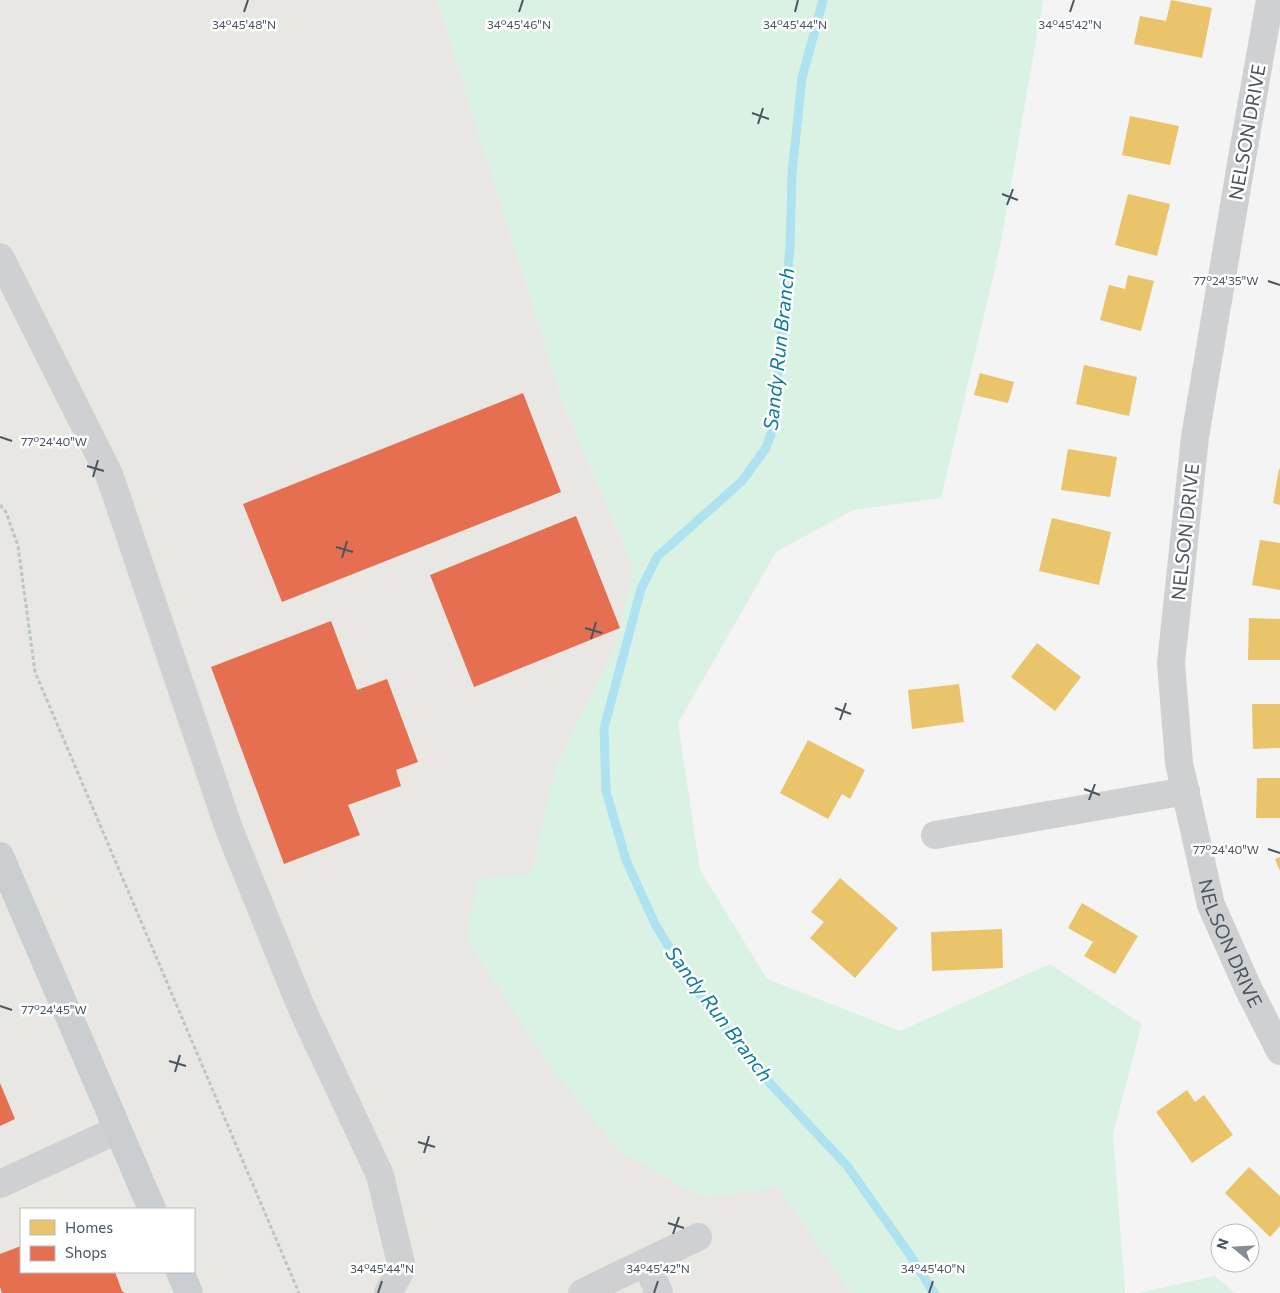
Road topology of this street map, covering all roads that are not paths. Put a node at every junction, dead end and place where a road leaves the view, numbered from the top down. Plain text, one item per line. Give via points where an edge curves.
1 (1270, 0) edge
2 (1268, 79) edge
3 (0, 256) edge
4 (1186, 791) junction
5 (935, 835) dead end
6 (0, 856) edge
7 (1280, 1051) edge
8 (117, 1130) junction
9 (0, 1184) edge
10 (152, 1208) edge
11 (698, 1237) dead end
12 (646, 1262) junction
13 (180, 1273) edge
14 (189, 1293) edge
15 (388, 1293) edge
16 (582, 1293) edge
17 (659, 1293) edge

1 - 2 street, NELSON DRIVE
2 - 4 street, NELSON DRIVE via 1196,437 1171,663 1179,763
3 - 15 street via 109,474 229,829 302,1009 380,1175 402,1268
4 - 5 street
4 - 7 street, NELSON DRIVE via 1211,905
6 - 8 main road
8 - 9 street
8 - 10 main road
11 - 12 street
12 - 16 street
12 - 17 street
13 - 14 main road

